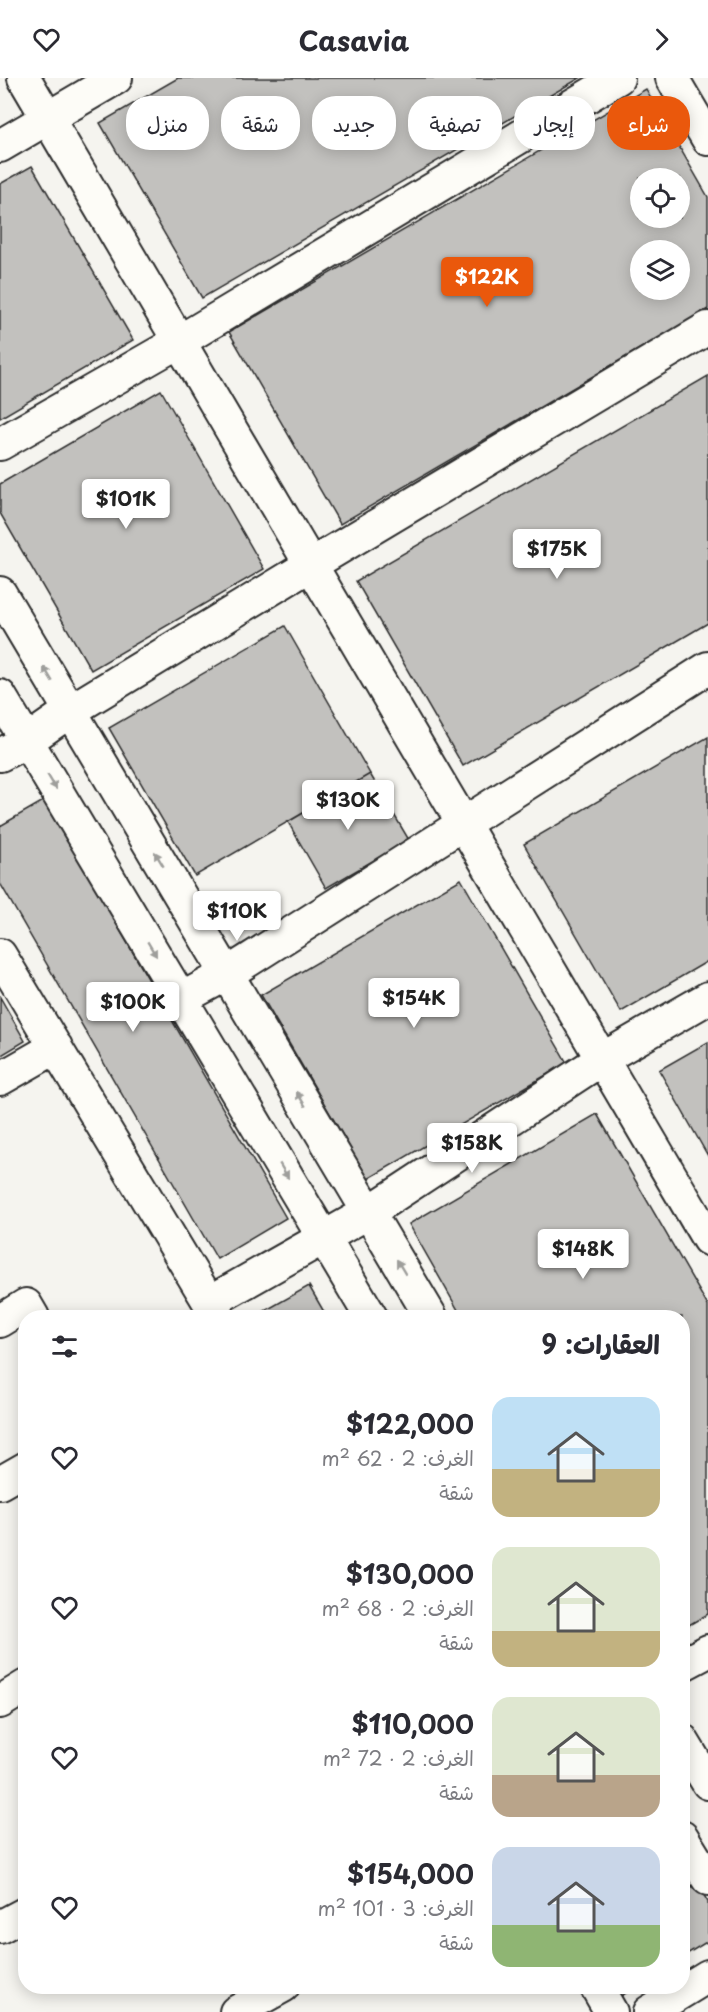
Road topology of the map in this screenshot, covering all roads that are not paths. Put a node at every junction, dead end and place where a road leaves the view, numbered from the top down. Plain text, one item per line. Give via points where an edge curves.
1 (24, 78) edge
2 (116, 78) edge
3 (618, 78) edge
4 (672, 78) edge
5 (48, 119) junction
6 (708, 140) edge
7 (0, 146) edge
8 (708, 328) edge
9 (180, 341) junction
10 (0, 444) edge
11 (312, 564) junction
12 (0, 593) edge
13 (708, 668) edge
14 (0, 696) edge
15 (70, 711) junction
16 (13, 748) edge
17 (464, 823) junction
18 (0, 955) edge
19 (227, 974) junction
20 (708, 998) edge
21 (181, 999) junction
22 (56, 1047) junction
23 (602, 1059) junction
24 (0, 1079) edge
25 (369, 1212) junction
26 (324, 1237) junction
27 (708, 1239) edge
28 (29, 1310) edge
29 (214, 1310) edge
30 (367, 1310) edge
31 (427, 1310) edge
32 (0, 1321) edge
33 (18, 1473) edge
34 (0, 1483) edge
35 (708, 1651) edge
36 (690, 1661) edge
37 (18, 1691) edge
38 (0, 1702) edge
39 (690, 1753) edge
40 (708, 1783) edge
41 (690, 1850) edge
42 (708, 1879) edge
43 (18, 1917) edge
44 (0, 1927) edge
45 (708, 1976) edge
46 (690, 1987) edge
47 (269, 1994) edge
48 (601, 1994) edge
49 (678, 1994) edge
50 (236, 2012) edge
51 (611, 2012) edge
52 (649, 2012) edge

1 - 5 street
2 - 5 street
3 - 9 street
4 - 6 street
5 - 7 street
5 - 9 street
8 - 11 street
9 - 10 street
9 - 11 street
11 - 15 street
11 - 17 street
15 -> 12 street
13 - 17 street
14 - 16 street
15 - 16 street
19 -> 15 street
16 -> 21 street
17 - 19 street
17 - 23 street
18 - 22 street
19 - 21 street
25 -> 19 street
20 - 23 street
21 -> 26 street
22 - 24 street
22 - 29 street
23 - 25 street
23 - 27 street
25 - 26 street
31 -> 25 street
26 - 29 street
26 - 30 street
28 - 32 street via 26,1305
33 - 34 street
35 - 36 street
37 - 38 street
39 - 40 street
41 - 42 street
43 - 44 street
45 - 46 street
47 - 50 street
48 - 51 street
49 - 52 street

